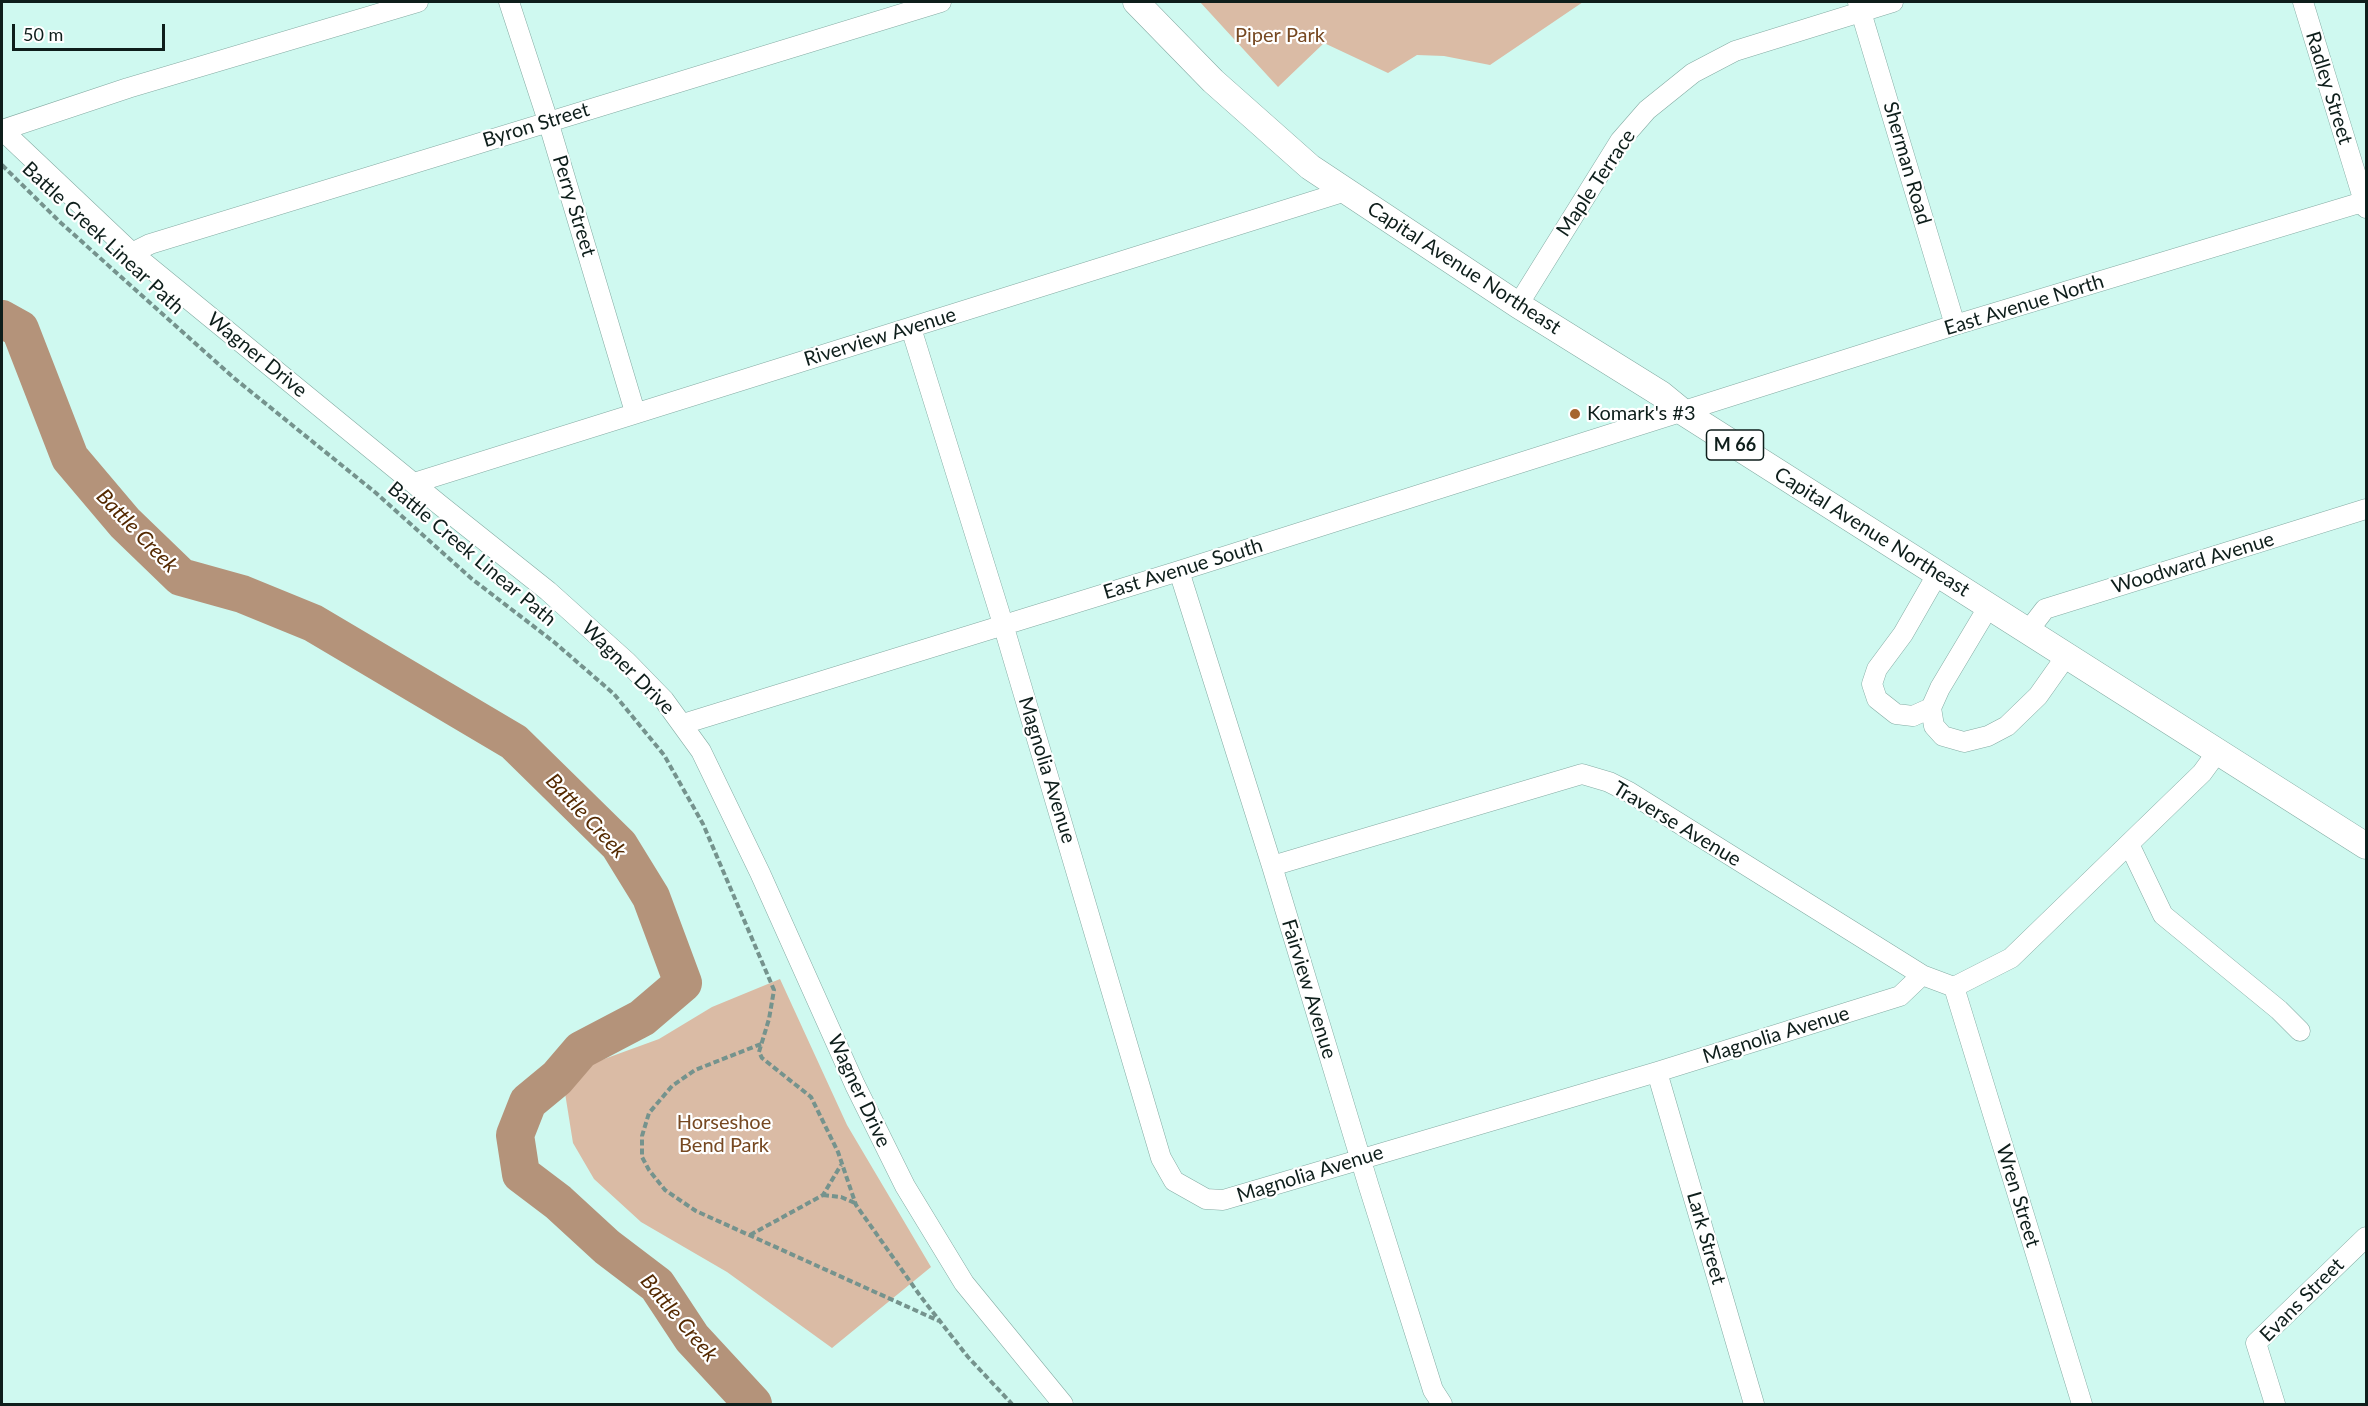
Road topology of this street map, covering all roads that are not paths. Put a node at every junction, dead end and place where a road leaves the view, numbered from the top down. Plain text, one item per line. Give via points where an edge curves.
1 (418, 2) edge
2 (509, 2) edge
3 (941, 2) edge
4 (1136, 2) edge
5 (1893, 2) edge
6 (2303, 2) edge
7 (1860, 6) edge
8 (548, 121) junction
9 (2, 130) edge
10 (1346, 191) junction
11 (2366, 203) edge
12 (132, 252) junction
13 (1518, 305) junction
14 (1955, 325) junction
15 (910, 328) junction
16 (635, 412) junction
17 (1683, 412) junction
18 (414, 483) junction
19 (2367, 509) edge
20 (1179, 571) junction
21 (1938, 573) junction
22 (1989, 606) junction
23 (1003, 624) junction
24 (2028, 631) junction
25 (2067, 656) junction
26 (1931, 708) junction
27 (683, 724) junction
28 (2218, 751) junction
29 (2129, 844) junction
30 (2367, 846) edge
31 (1272, 866) junction
32 (1922, 975) junction
33 (1954, 987) junction
34 (2300, 1030) dead end
35 (1657, 1072) junction
36 (1360, 1159) junction
37 (2367, 1237) edge
38 (1064, 1404) edge
39 (1442, 1404) edge
40 (1754, 1404) edge
41 (2082, 1404) edge
42 (2275, 1404) edge

1 - 9 street via 128,88
2 - 8 street, Perry Street
3 - 8 street, Byron Street
4 - 10 main road, Capital Avenue Northeast / M 66 via 1256,121
5 - 7 street, Maple Terrace
6 - 11 street, Radley Street
7 - 13 street, Maple Terrace via 1735,51 1693,73 1647,110 1620,141
7 - 14 street, Sherman Road
8 - 12 street, Byron Street
8 - 16 street, Perry Street
9 - 12 street, Wagner Drive
10 - 13 main road, Capital Avenue Northeast / M 66
10 - 15 street, Riverview Avenue
11 - 14 street, East Avenue North
12 - 18 street, Wagner Drive
13 - 17 main road, Capital Avenue Northeast / M 66 via 1661,394
14 - 17 street, East Avenue North
15 - 16 street, Riverview Avenue
15 - 23 street, Magnolia Avenue
16 - 18 street, Riverview Avenue
17 - 20 street, East Avenue South
17 - 21 main road, Capital Avenue Northeast / M 66
18 - 27 street, Wagner Drive via 548,591 627,662
19 - 24 street, Woodward Avenue via 2045,609
20 - 23 street, East Avenue South
20 - 31 street, Fairview Avenue
21 - 22 main road, Capital Avenue Northeast / M 66
21 - 26 street via 1903,634 1877,669 1872,684 1877,699 1896,714 1913,716
22 - 24 main road, Capital Avenue Northeast / M 66
22 - 26 street
23 - 27 street, East Avenue South
23 - 36 street, Magnolia Avenue via 1161,1158 1174,1181 1206,1199 1223,1200
24 - 25 main road, Capital Avenue Northeast / M 66
25 - 26 street via 2038,696 2007,726 1988,736 1964,742 1943,736 1934,726
25 - 28 main road, Capital Avenue Northeast / M 66
27 - 38 street, Wagner Drive via 701,751 760,873 905,1186 964,1283
28 - 29 street via 2202,773
28 - 30 main road, Capital Avenue Northeast / M 66
29 - 33 street via 2011,958
29 - 34 street via 2163,915
31 - 32 street, Traverse Avenue via 1582,774 1629,792
31 - 36 street, Fairview Avenue
32 - 33 street
32 - 35 street, Magnolia Avenue via 1900,996
33 - 41 street, Wren Street
35 - 36 street, Magnolia Avenue
35 - 40 street, Lark Street
36 - 39 street, Fairview Avenue via 1433,1390
37 - 42 street, Evans Street via 2256,1343

